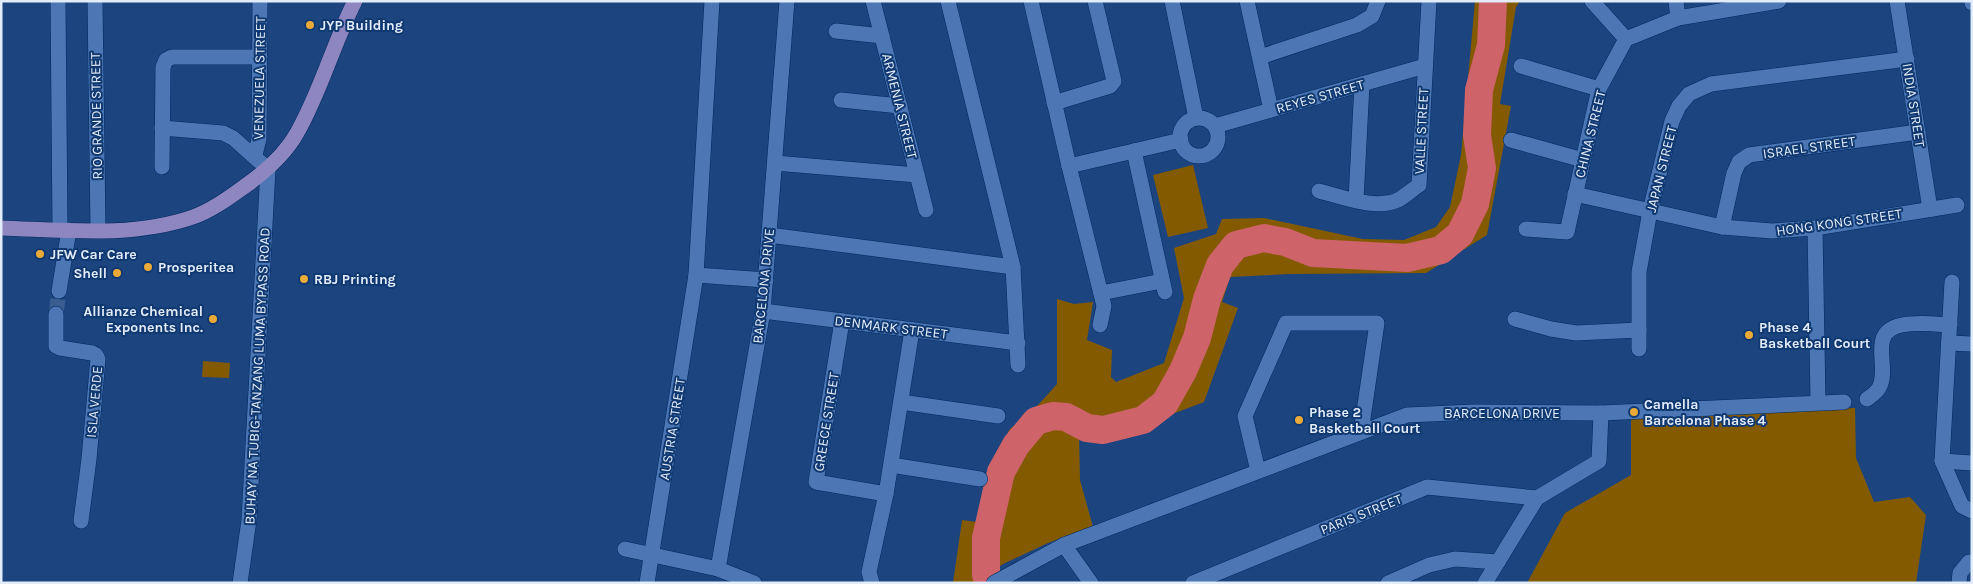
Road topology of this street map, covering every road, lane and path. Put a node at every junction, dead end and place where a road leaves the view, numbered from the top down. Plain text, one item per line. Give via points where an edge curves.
1 (58, 1) edge
2 (95, 1) edge
3 (260, 1) edge
4 (355, 1) edge
5 (712, 1) edge
6 (787, 1) edge
7 (874, 1) edge
8 (948, 1) edge
9 (1030, 1) edge
10 (1095, 1) edge
11 (1172, 1) edge
12 (1247, 1) edge
13 (1378, 1) edge
14 (1430, 1) edge
15 (1592, 1) edge
16 (1676, 1) edge
17 (1779, 1) edge
18 (1897, 1) edge
19 (1749, 4) edge
20 (1678, 18) junction
21 (836, 31) dead end
22 (882, 36) junction
23 (1626, 39) junction
24 (260, 57) junction
25 (1260, 57) junction
26 (1906, 60) junction
27 (1425, 66) junction
28 (1521, 66) dead end
29 (1362, 84) junction
30 (1599, 89) junction
31 (841, 100) dead end
32 (1054, 103) junction
33 (900, 106) junction
34 (1271, 110) junction
35 (1196, 118) junction
36 (1215, 126) junction
37 (162, 128) junction
38 (1918, 132) junction
39 (1181, 140) junction
40 (1511, 140) dead end
41 (1134, 151) junction
42 (255, 155) junction
43 (1583, 160) junction
44 (775, 163) junction
45 (1069, 166) junction
46 (162, 167) dead end
47 (268, 169) junction
48 (917, 176) junction
49 (1319, 191) dead end
50 (1575, 194) junction
51 (1356, 200) junction
52 (1957, 205) dead end
53 (1930, 209) junction
54 (926, 210) dead end
55 (1650, 211) junction
56 (1722, 227) junction
57 (1815, 228) junction
58 (1526, 229) dead end
59 (65, 230) junction
60 (98, 230) junction
61 (2, 231) edge
62 (769, 236) junction
63 (1013, 267) junction
64 (696, 275) junction
65 (766, 280) junction
66 (1952, 282) dead end
67 (59, 291) tunnel mouth
68 (1101, 293) junction
69 (764, 311) junction
70 (56, 314) tunnel mouth
71 (1515, 320) dead end
72 (842, 321) junction
73 (1100, 325) dead end
74 (1950, 325) junction
75 (912, 330) junction
76 (1639, 330) junction
77 (1018, 343) junction
78 (1949, 343) junction
79 (1972, 344) edge
80 (1639, 349) dead end
81 (1018, 366) dead end
82 (1867, 399) dead end
83 (901, 402) junction
84 (1818, 402) junction
85 (1844, 402) dead end
86 (1601, 413) junction
87 (998, 416) dead end
88 (1361, 432) junction
89 (1942, 461) junction
90 (1972, 463) edge
91 (891, 465) junction
92 (1258, 471) junction
93 (980, 478) dead end
94 (886, 494) junction
95 (1537, 498) junction
96 (1972, 511) edge
97 (81, 521) dead end
98 (1064, 545) junction
99 (625, 549) dead end
100 (651, 554) junction
101 (1498, 562) junction
102 (1972, 562) edge
103 (718, 568) junction
104 (240, 583) edge
105 (646, 583) edge
106 (754, 583) edge
107 (872, 583) edge
108 (994, 583) edge
109 (1091, 583) edge
110 (1193, 583) edge
111 (1388, 583) edge
112 (1485, 583) edge
113 (1959, 583) edge

1 - 59 street
2 - 60 street, RIO GRANDE STREET
3 - 24 street, VENEZUELA STREET
4 - 47 main road via 314,101 296,135
5 - 64 street, AUSTRIA STREET
6 - 44 street, BARCELONA DRIVE
7 - 22 street, ARMENIA STREET
8 - 63 street
9 - 32 street
10 - 32 street via 1114,81 1110,86
11 - 35 street
12 - 25 street
13 - 25 street via 1372,16 1357,25
14 - 27 street, VALLE STREET
15 - 23 street
16 - 20 street
17 - 19 street
18 - 26 street, INDIA STREET
19 - 20 street
20 - 23 street
21 - 22 street
22 - 33 street, ARMENIA STREET
23 - 30 street, CHINA STREET
24 - 37 street via 172,57 166,60 163,67
24 - 42 street, VENEZUELA STREET via 259,139
25 - 34 street
26 - 38 street, INDIA STREET
26 - 55 street, JAPAN STREET via 1711,84 1689,94 1672,121
27 - 29 street, REYES STREET
27 - 51 street, VALLE STREET via 1419,185 1387,203
28 - 30 street
29 - 34 street, REYES STREET
29 - 51 street
30 - 43 street, CHINA STREET
31 - 33 street
32 - 45 street
33 - 48 street, ARMENIA STREET
34 - 36 street, REYES STREET
35 - 36 street via 1207,119
35 - 39 street via 1186,124
36 - 39 street via 1218,140 1210,152 1203,155 1189,152
37 - 42 street via 222,133
37 - 46 street
38 - 53 street, INDIA STREET
38 - 56 street, ISRAEL STREET via 1749,155 1739,162 1734,173
39 - 41 street
40 - 43 street
41 - 45 street
41 - 68 street via 1164,286
42 - 47 street
43 - 50 street, CHINA STREET
44 - 48 street
44 - 62 street, BARCELONA DRIVE
45 - 68 street
47 - 60 main road via 226,200 194,216 140,228
47 - 104 street, BUHAY NA TUBIG-TANZANG LUMA BYPASS ROAD via 249,520
48 - 54 street, ARMENIA STREET
49 - 51 street, VALLE STREET
50 - 55 street, HONG KONG STREET
50 - 58 street, CHINA STREET via 1567,232
52 - 53 street, HONG KONG STREET
53 - 57 street, HONG KONG STREET
55 - 56 street, HONG KONG STREET
55 - 76 street, JAPAN STREET via 1639,272
56 - 57 street, HONG KONG STREET via 1772,231
57 - 84 street
59 - 60 main road
59 - 61 main road
59 - 67 street
62 - 63 street
62 - 65 street, BARCELONA DRIVE
63 - 77 street
64 - 65 street
64 - 100 street, AUSTRIA STREET
65 - 69 street, BARCELONA DRIVE
66 - 74 street
68 - 73 street via 1104,306
69 - 72 street, DENMARK STREET
69 - 103 street, BARCELONA DRIVE
70 - 97 street, ISLA VERDE via 56,346 92,353 98,359
71 - 76 street via 1576,333
72 - 75 street, DENMARK STREET
72 - 94 street, GREECE STREET via 816,482
74 - 78 street
74 - 82 street via 1904,325 1890,330 1882,345 1882,374 1878,390
75 - 77 street, DENMARK STREET
75 - 83 street
76 - 80 street, JAPAN STREET
77 - 81 street
78 - 79 street
78 - 89 street
83 - 87 street
83 - 91 street
84 - 85 street, BARCELONA DRIVE
84 - 86 street, BARCELONA DRIVE
86 - 88 street, BARCELONA DRIVE via 1407,415
86 - 95 street via 1599,461
88 - 92 street, BARCELONA DRIVE
88 - 92 street via 1378,323 1286,323 1245,416
89 - 90 street
89 - 96 street via 1962,506
91 - 93 street
91 - 94 street
92 - 98 street, BARCELONA DRIVE
94 - 107 street via 869,572
95 - 101 street
95 - 110 street, PARIS STREET via 1427,487
98 - 108 street, BARCELONA DRIVE
98 - 109 street
99 - 100 street
100 - 103 street
100 - 105 street, AUSTRIA STREET
101 - 111 street via 1455,559 1429,565
101 - 112 street
102 - 113 street via 1960,573
103 - 106 street

